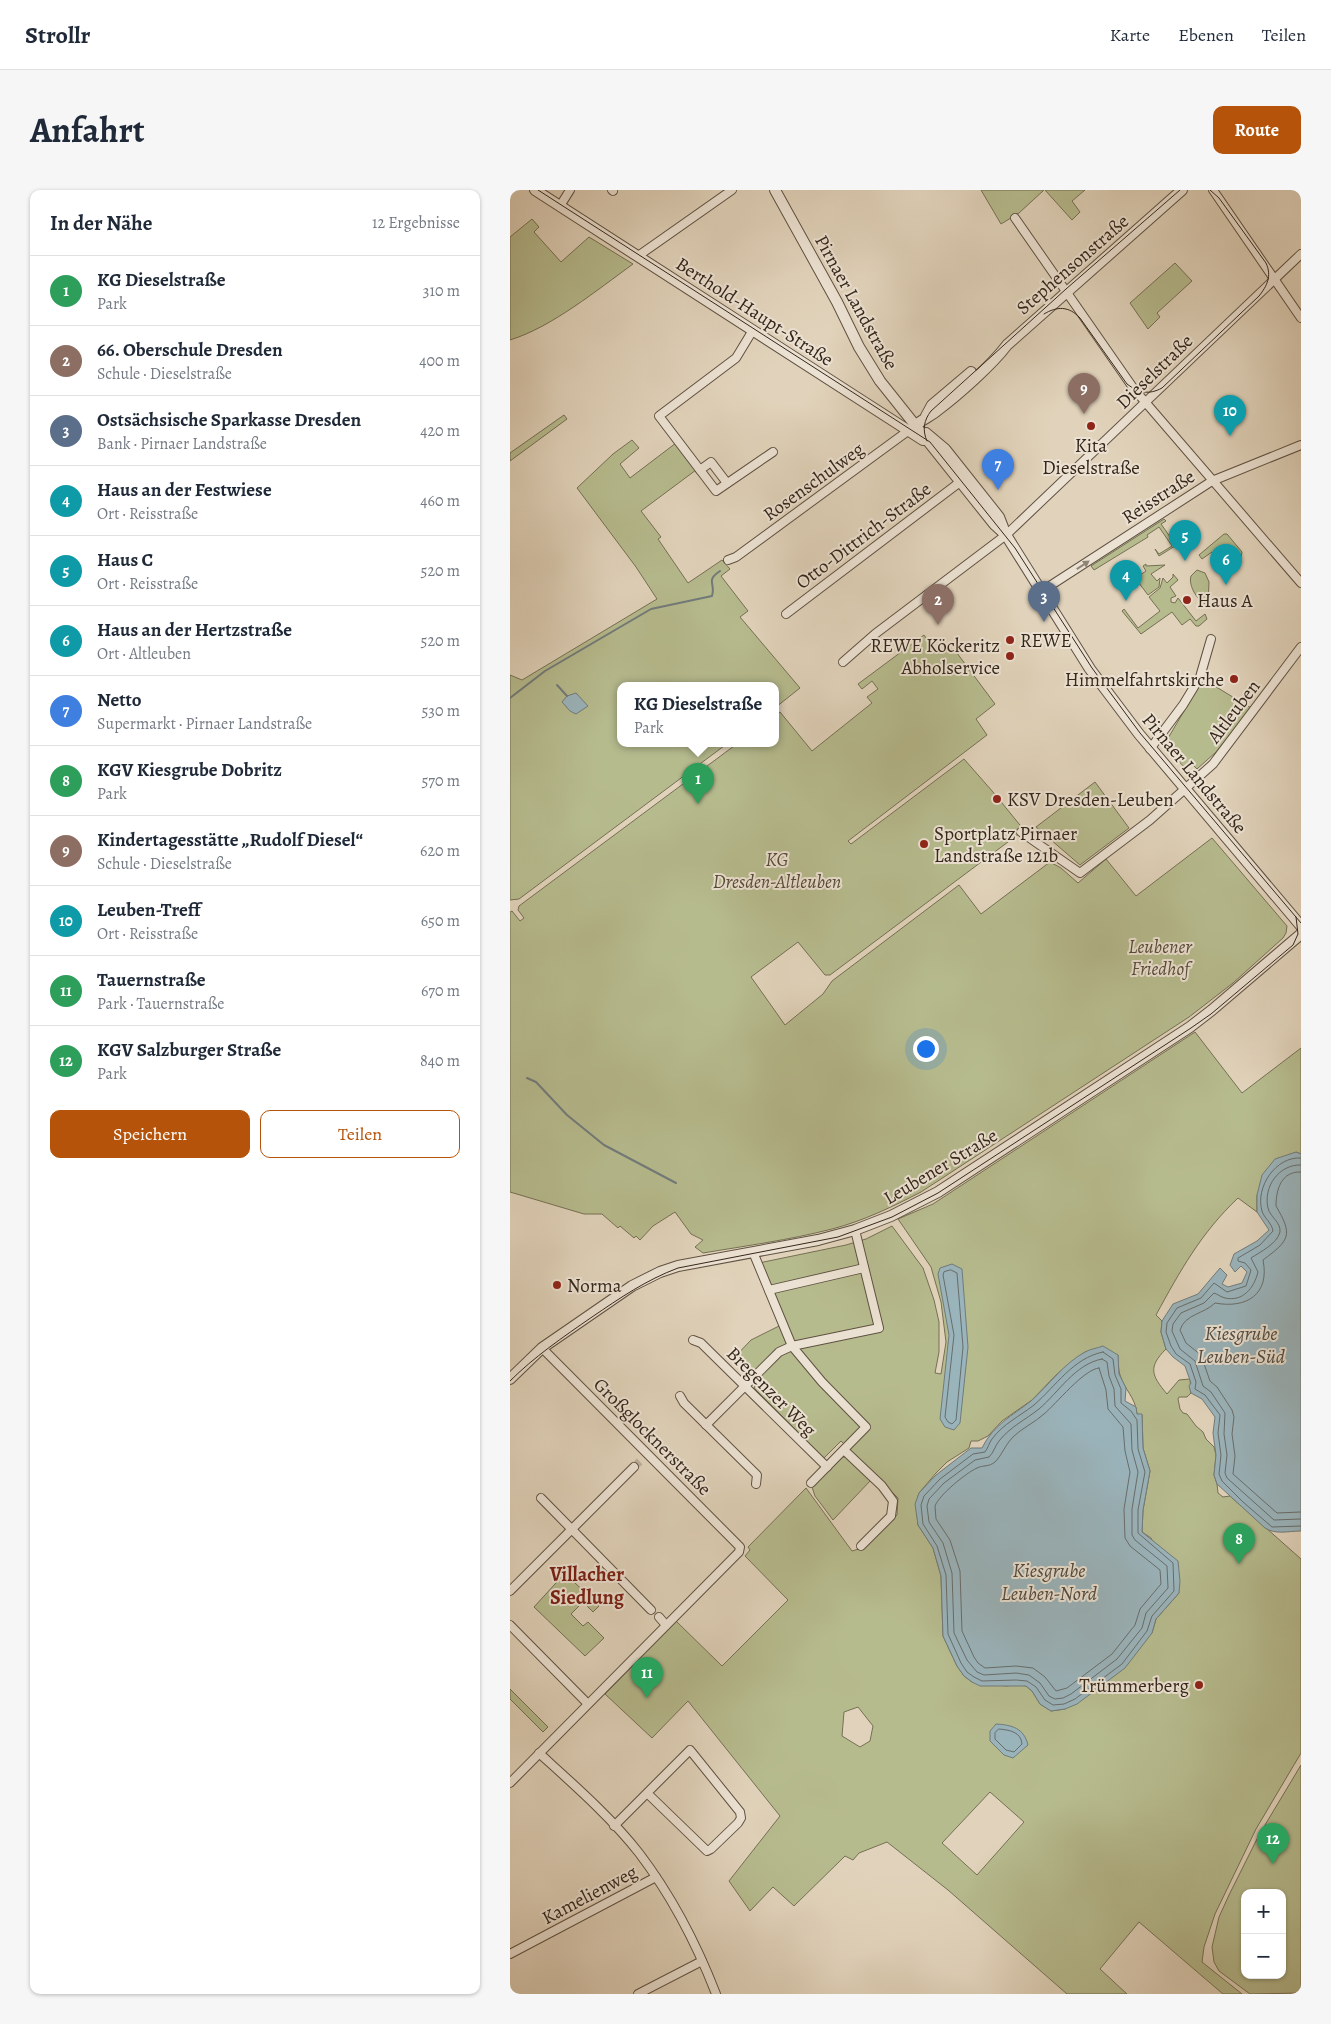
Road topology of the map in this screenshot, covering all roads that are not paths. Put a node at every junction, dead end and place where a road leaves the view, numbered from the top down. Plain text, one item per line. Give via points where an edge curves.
1 (535, 190) edge
2 (570, 190) edge
3 (732, 190) edge
4 (775, 190) edge
5 (1182, 190) edge
6 (1212, 190) edge
7 (560, 206) junction
8 (1015, 218) dead end
9 (1301, 254) edge
10 (638, 256) junction
11 (1275, 278) junction
12 (1067, 291) junction
13 (1301, 318) edge
14 (753, 330) junction
15 (1144, 402) junction
16 (913, 428) junction
17 (1301, 445) edge
18 (932, 446) joint
19 (773, 452) dead end
20 (700, 470) junction
21 (1212, 481) junction
22 (960, 482) junction
23 (727, 483) junction
24 (1006, 535) junction
25 (728, 560) dead end
26 (1301, 583) edge
27 (1042, 592) junction
28 (786, 614) dead end
29 (1211, 639) dead end
30 (1301, 647) edge
31 (842, 662) dead end
32 (1150, 748) junction
33 (1185, 790) junction
34 (1021, 832) dead end
35 (1301, 926) edge
36 (1301, 934) edge
37 (855, 1230) junction
38 (753, 1252) junction
39 (864, 1268) junction
40 (769, 1290) junction
41 (693, 1340) dead end
42 (792, 1346) junction
43 (542, 1348) junction
44 (510, 1379) edge
45 (745, 1386) junction
46 (680, 1396) dead end
47 (706, 1425) junction
48 (844, 1450) junction
49 (648, 1454) junction
50 (641, 1460) tunnel mouth
51 (634, 1467) tunnel mouth
52 (827, 1467) junction
53 (811, 1483) dead end
54 (756, 1484) dead end
55 (541, 1498) dead end
56 (571, 1529) junction
57 (861, 1546) dead end
58 (510, 1591) edge
59 (651, 1610) dead end
60 (659, 1617) dead end
61 (510, 1624) edge
62 (666, 1625) junction
63 (587, 1703) junction
64 (539, 1753) junction
65 (510, 1783) edge
66 (647, 1793) junction
67 (614, 1826) junction
68 (656, 1877) junction
69 (510, 1954) edge
70 (702, 1961) junction
71 (638, 1994) edge
72 (716, 1994) edge

1 - 7 street, Berthold-Haupt-Straße
2 - 7 street
3 - 10 street
4 - 16 street, Pirnaer Landstraße via 859,347
5 - 12 street, Stephensonstraße
6 - 11 street
7 - 10 street, Berthold-Haupt-Straße
8 - 12 street
9 - 11 street, Dieselstraße
10 - 14 street, Berthold-Haupt-Straße
11 - 13 street
11 - 15 street, Dieselstraße
12 - 15 street
12 - 16 street, Stephensonstraße via 938,410 925,416
14 - 16 street, Berthold-Haupt-Straße
14 - 20 street via 736,358 659,416
15 - 21 street
15 - 24 street, Dieselstraße
16 - 18 street, Berthold-Haupt-Straße
16 - 24 street, Pirnaer Landstraße via 945,449 1000,517
16 - 25 street, Rosenschulweg
17 - 21 street, Reisstraße
18 - 22 street, Pirnaer Landstraße
19 - 23 street
20 - 23 street via 716,491
20 - 23 street via 711,462
21 - 26 street
27 -> 21 street, Reisstraße
22 - 24 street, Pirnaer Landstraße
22 - 28 street, Otto-Dittrich-Straße
24 - 27 street, Pirnaer Landstraße
24 - 31 street, Dieselstraße via 874,634
27 - 32 street, Pirnaer Landstraße via 1090,669
29 - 32 street via 1200,677
30 - 33 street, Altleuben via 1228,747
32 - 33 street, Pirnaer Landstraße
33 - 34 street, Altleuben via 1080,873
33 - 35 street, Pirnaer Landstraße
36 - 37 street, Leubener Straße via 1190,1027 938,1192
37 - 38 street, Leubener Straße
37 - 39 street
38 - 40 street
38 - 43 street, Leubener Straße via 660,1272 632,1286
39 - 40 street
39 - 42 street via 879,1328
40 - 42 street
41 - 45 street, Bregenzer Weg via 701,1343
42 - 45 street via 779,1352
42 - 48 street via 866,1427
43 - 44 street, Leubener Straße
43 - 49 street, Großglocknerstraße
45 - 47 street
45 - 52 street, Bregenzer Weg
46 - 47 street
47 - 54 street via 756,1475
48 - 52 street
48 - 57 street via 893,1501 891,1516
49 - 50 street
49 - 62 street, Großglocknerstraße via 740,1547 739,1552
51 - 56 street
52 - 53 street
55 - 56 street
56 - 58 street
56 - 59 street
60 - 62 street
61 - 63 street
62 - 63 street
63 - 64 street
64 - 65 street
64 - 67 street
66 - 66 street via 707,1851 741,1818 740,1812 690,1750
66 - 67 street
67 - 68 street
68 - 69 street, Kamelienweg
68 - 70 street
70 - 71 street
70 - 72 street

